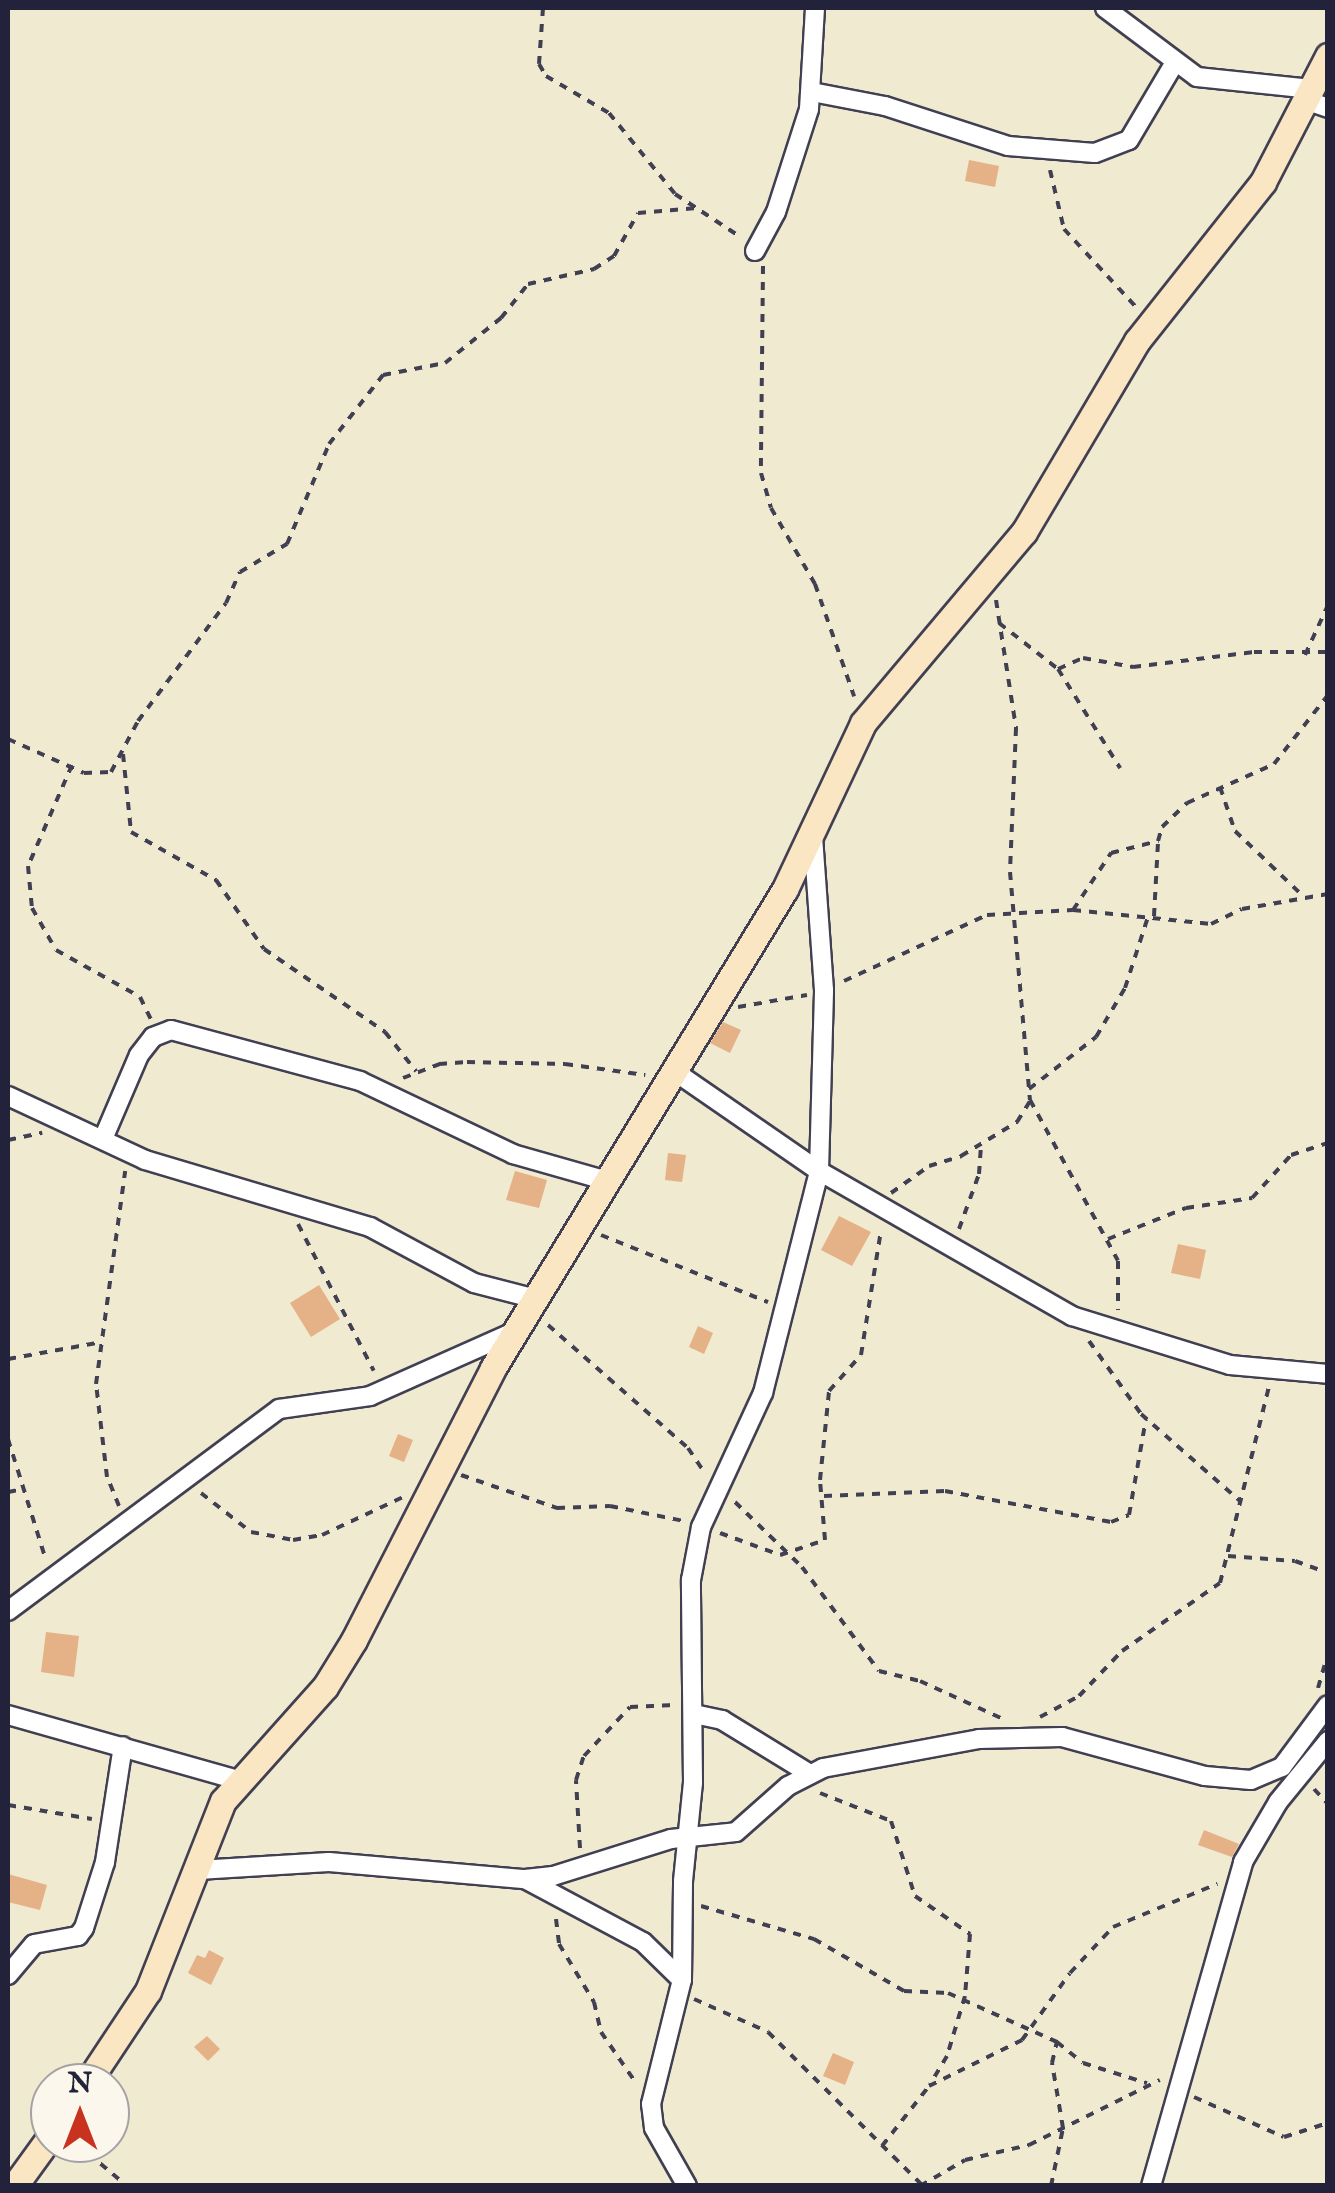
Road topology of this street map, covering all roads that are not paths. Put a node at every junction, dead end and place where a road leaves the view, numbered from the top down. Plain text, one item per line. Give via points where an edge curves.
1 (815, 8) edge
2 (1105, 8) edge
3 (1328, 56) edge
4 (1174, 64) junction
5 (812, 92) junction
6 (1314, 99) edge
7 (755, 251) road end
8 (813, 830) junction
9 (672, 1075) junction
10 (8, 1096) edge
11 (103, 1140) junction
12 (819, 1170) junction
13 (608, 1181) junction
14 (533, 1303) junction
15 (515, 1332) junction
16 (1328, 1374) edge
17 (8, 1611) edge
18 (694, 1710) junction
19 (1321, 1711) edge
20 (8, 1716) edge
21 (1328, 1741) edge
22 (123, 1746) junction
23 (810, 1774) junction
24 (238, 1780) junction
25 (688, 1837) junction
26 (198, 1870) junction
27 (525, 1879) junction
28 (8, 1975) edge
29 (681, 1987) junction
30 (101, 2063) edge
31 (686, 2186) edge
32 (1151, 2186) edge

1 - 5 street
2 - 4 street
3 - 6 street
4 - 5 street via 1123,146 1095,153 1008,146 886,106
4 - 6 street via 1215,82
5 - 7 street via 776,212
6 - 8 street via 1250,202 1152,324 1024,532 867,717
8 - 9 street
8 - 12 street via 824,990
9 - 12 street
9 - 13 street
10 - 11 street
11 - 13 street via 152,1037 171,1030 391,1094 513,1154
11 - 14 street via 370,1227 474,1283
12 - 16 street via 1118,1334 1272,1372
12 - 18 street via 763,1393 702,1524 691,1580
13 - 14 street
14 - 15 street
15 - 17 street via 347,1402 279,1409
15 - 24 street via 326,1687
18 - 23 street
18 - 25 street
19 - 23 street via 1282,1767 1250,1780 1205,1776 1040,1736 928,1747
20 - 22 street
21 - 32 street via 1278,1802 1239,1876
22 - 24 street
22 - 28 street via 112,1823 84,1928 78,1936 34,1944
23 - 25 street via 736,1832
24 - 26 street via 223,1801
25 - 27 street
25 - 29 street
26 - 27 street via 329,1862
26 - 30 street via 148,1991
27 - 29 street via 643,1942
29 - 31 street via 651,2104 654,2128

